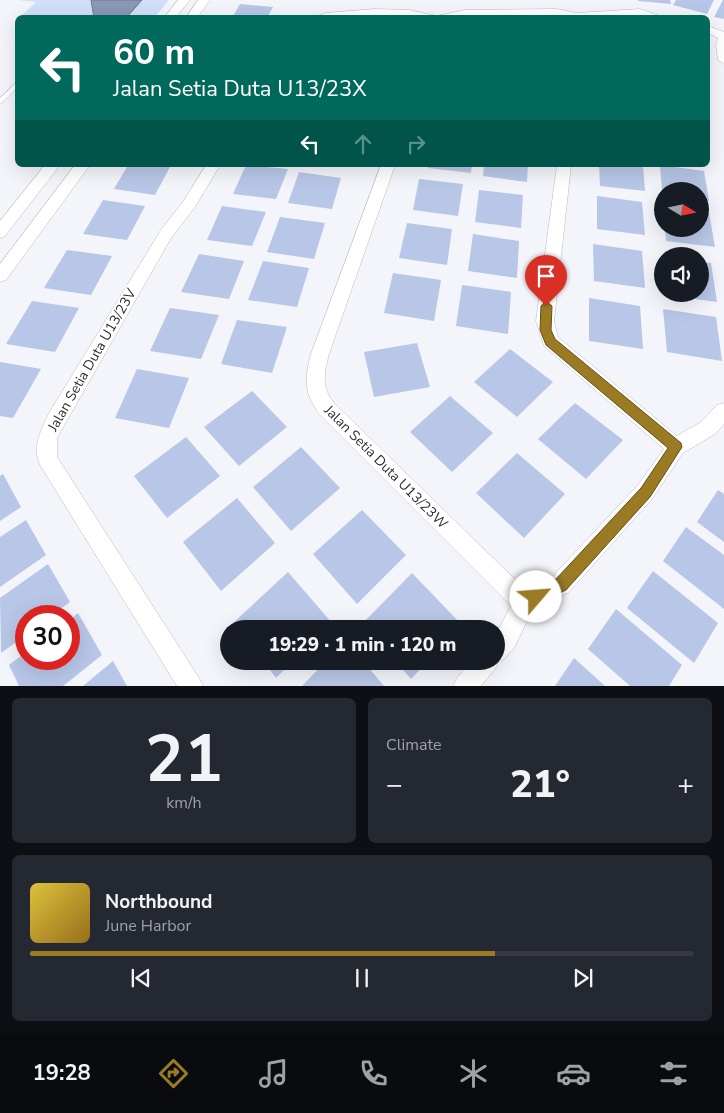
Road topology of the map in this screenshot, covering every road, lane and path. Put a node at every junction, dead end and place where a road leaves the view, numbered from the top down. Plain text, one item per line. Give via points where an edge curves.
1 (184, 0) edge
2 (204, 0) edge
3 (172, 15) edge
4 (193, 15) edge
5 (336, 15) edge
6 (418, 15) edge
7 (456, 15) edge
8 (569, 15) edge
9 (586, 15) edge
10 (650, 15) edge
11 (710, 30) edge
12 (724, 36) edge
13 (724, 60) edge
14 (15, 86) edge
15 (0, 102) edge
16 (51, 167) edge
17 (81, 167) edge
18 (212, 167) edge
19 (387, 167) edge
20 (564, 167) edge
21 (27, 198) junction
22 (55, 202) junction
23 (0, 232) edge
24 (0, 276) edge
25 (724, 411) edge
26 (676, 447) junction
27 (524, 603) junction
28 (505, 641) edge
29 (479, 670) edge
30 (191, 686) edge
31 (465, 686) edge

1 - 3 street
2 - 4 street
5 - 6 street
7 - 8 street via 528,12
9 - 10 street via 640,12
11 - 12 street
12 - 13 street
14 - 15 lane
16 - 21 street
17 - 22 street
18 - 30 street, Jalan Setia Duta U13/23V via 166,234 47,438 47,459
19 - 27 street, Jalan Setia Duta U13/23W via 320,354 314,387 327,409
20 - 26 street via 545,321 550,342
21 - 22 street
21 - 23 street
22 - 24 street
25 - 26 street via 708,428
26 - 27 street via 645,492 561,584
27 - 28 street
29 - 31 street

